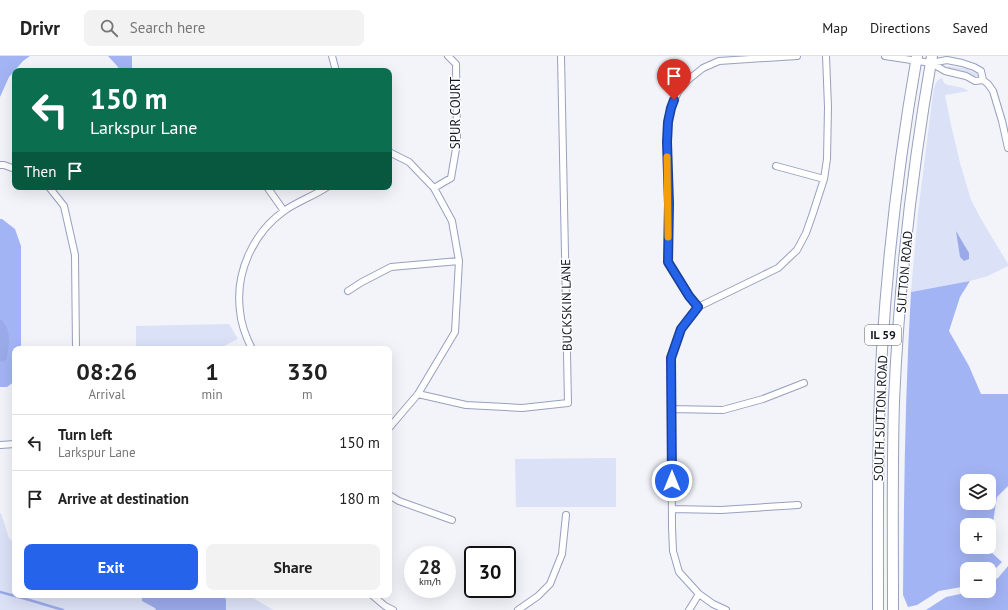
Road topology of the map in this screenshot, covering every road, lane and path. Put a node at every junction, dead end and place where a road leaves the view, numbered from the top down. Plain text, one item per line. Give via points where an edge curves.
1 (330, 56) edge
2 (448, 56) edge
3 (561, 56) edge
4 (797, 56) edge
5 (826, 56) edge
6 (885, 56) edge
7 (917, 59) edge
8 (931, 60) edge
9 (335, 68) edge
10 (678, 69) dead end
11 (688, 80) junction
12 (983, 80) junction
13 (1008, 148) edge
14 (392, 154) edge
15 (0, 165) edge
16 (776, 166) dead end
17 (12, 168) edge
18 (824, 179) junction
19 (434, 188) junction
20 (51, 190) edge
21 (269, 190) edge
22 (322, 190) edge
23 (284, 211) junction
24 (459, 261) junction
25 (348, 291) dead end
26 (698, 307) junction
27 (76, 346) edge
28 (251, 346) edge
29 (804, 384) dead end
30 (418, 394) junction
31 (671, 409) junction
32 (392, 424) edge
33 (12, 444) edge
34 (0, 445) edge
35 (392, 497) edge
36 (798, 505) dead end
37 (672, 509) junction
38 (566, 515) dead end
39 (452, 520) dead end
40 (699, 594) junction
41 (376, 598) edge
42 (393, 610) edge
43 (518, 610) edge
44 (689, 610) edge
45 (726, 610) edge
46 (878, 610) edge
47 (893, 610) edge

1 - 9 street
2 - 19 street, SPUR COURT via 456,64 457,143 451,178
3 - 30 street, BUCKSKIN LANE via 568,402 522,408 466,405
4 - 11 street via 720,61 703,68
5 - 18 street via 828,159
6 - 7 street
7 - 8 street
7 - 46 main road, SOUTH SUTTON ROAD / IL 59 via 896,201 882,349 878,466
8 - 12 street via 945,71
8 - 12 street via 947,60 974,67 981,71
8 - 47 main road, SUTTON ROAD / IL 59 via 910,203 899,324 894,400
10 - 11 street
11 - 26 street via 678,92 668,122 668,262
12 - 13 street via 993,91
14 - 19 street via 409,162
15 - 17 street
16 - 18 street
18 - 26 street via 797,250 778,268
19 - 24 street via 452,221
20 - 27 street via 64,206 75,255
21 - 23 street
22 - 23 street
23 - 28 street via 261,232 242,273 240,312
24 - 25 street via 391,267
24 - 30 street via 455,332
26 - 31 street via 681,329 671,358
29 - 31 street via 764,399 723,410
30 - 32 street
31 - 37 street
33 - 34 street
35 - 39 street
36 - 37 street via 721,510
37 - 40 street via 672,551 679,572
38 - 43 street via 562,554 550,584
40 - 44 street
40 - 45 street
41 - 42 street

